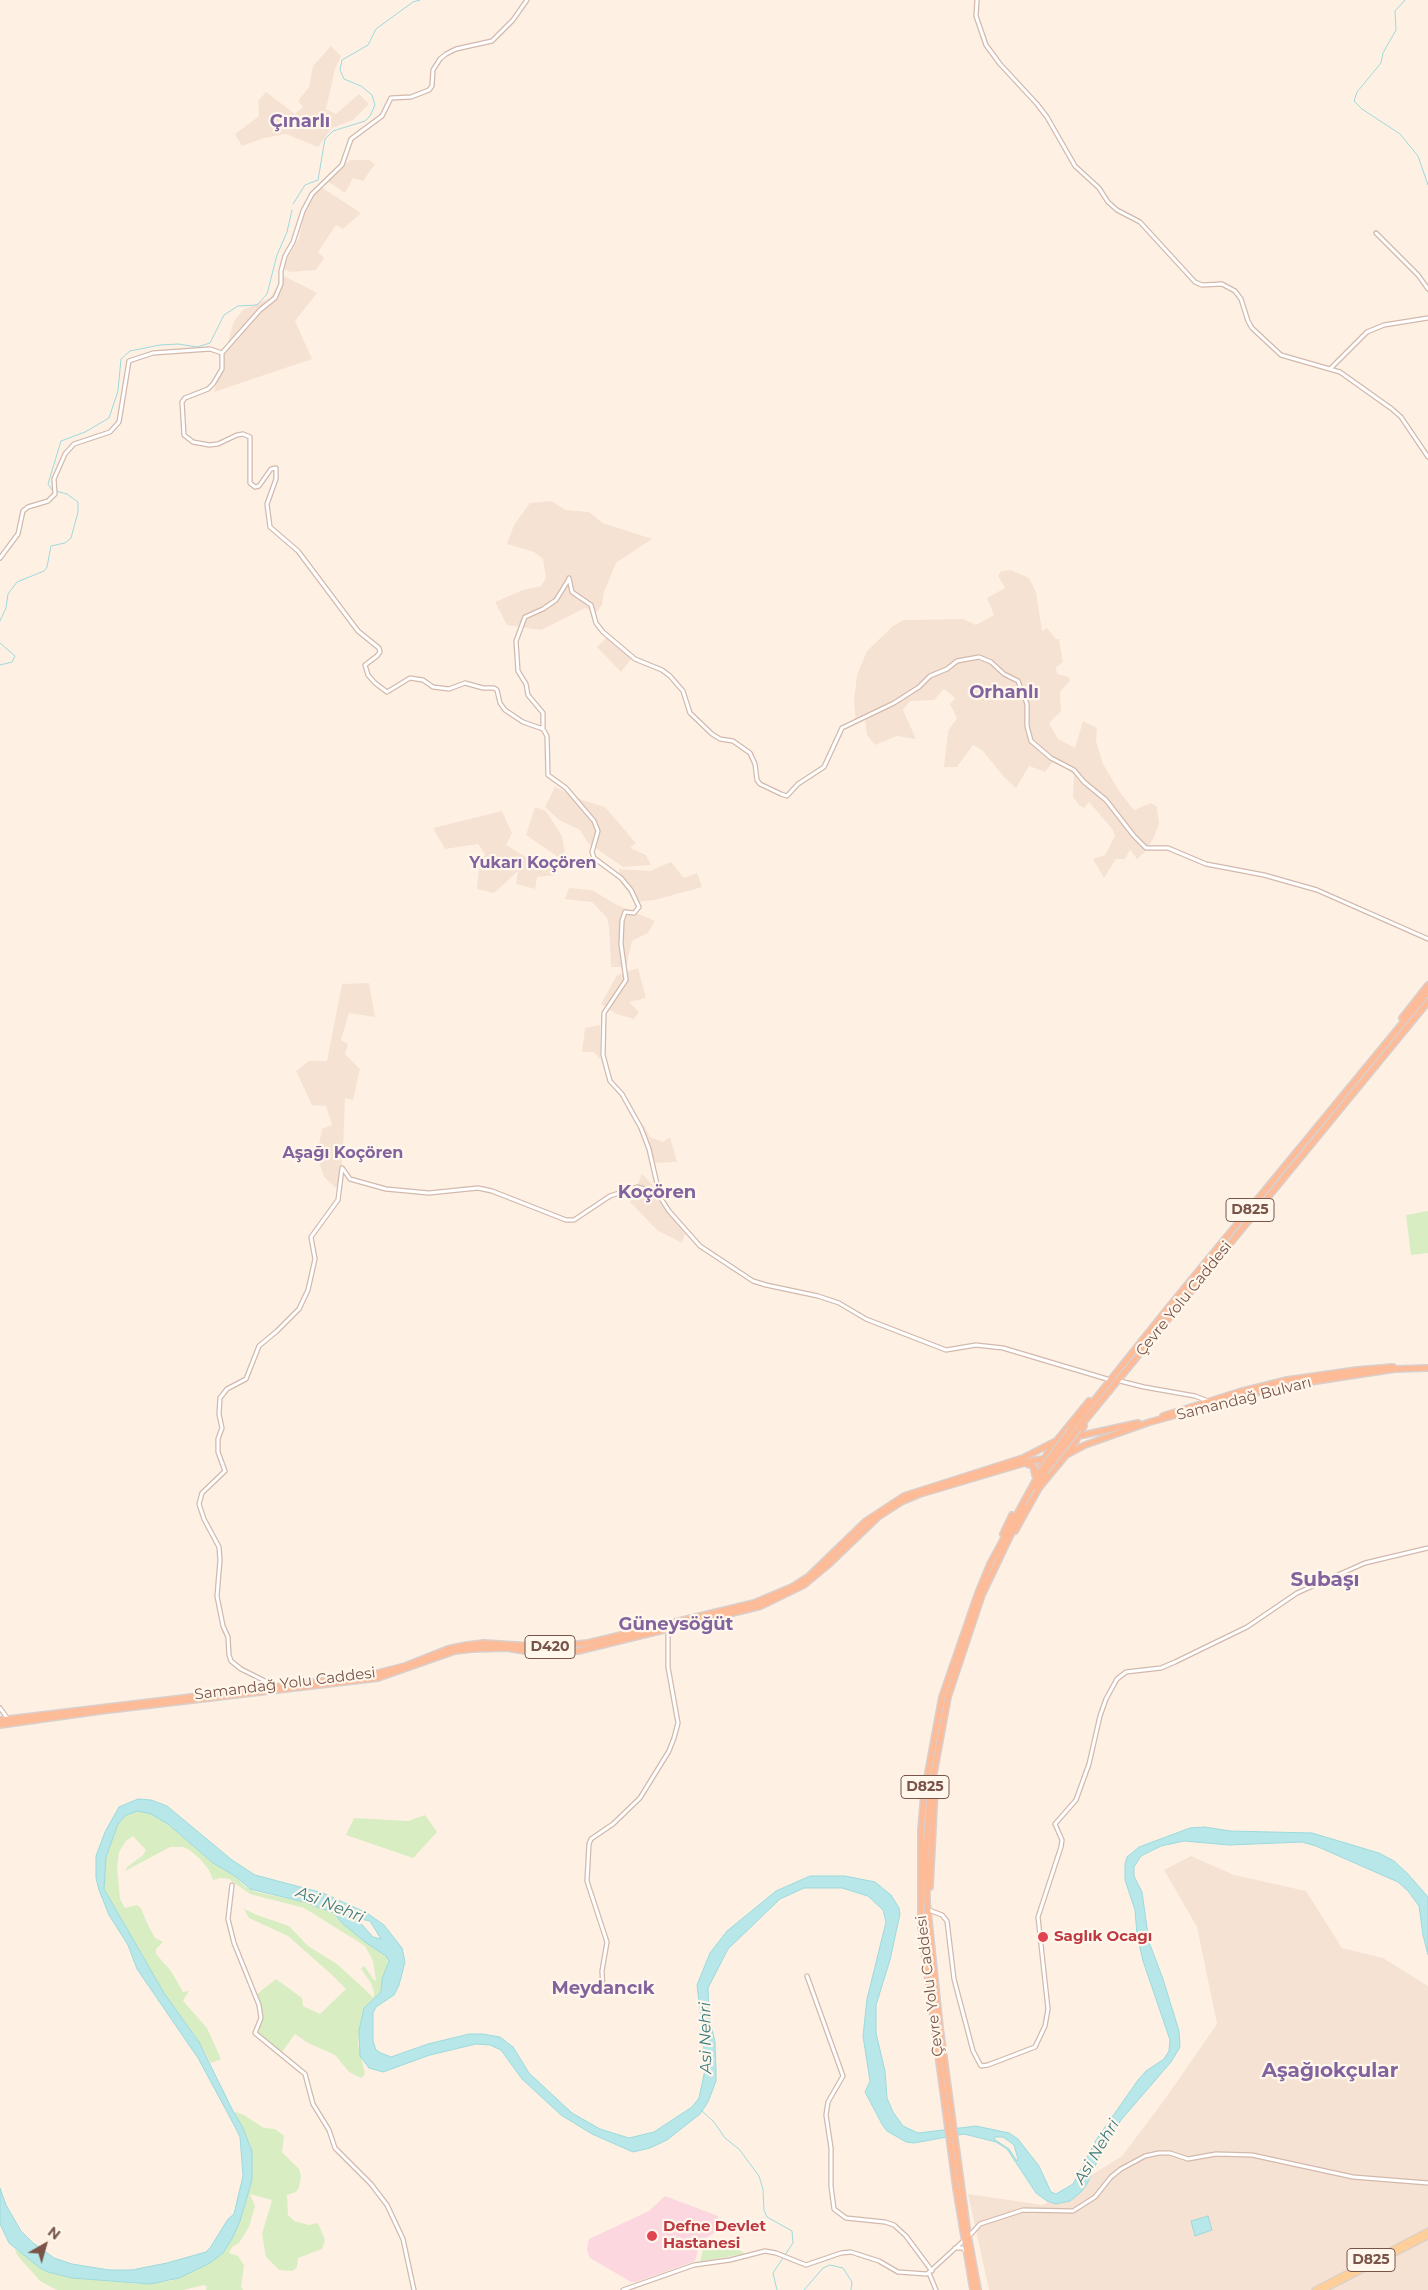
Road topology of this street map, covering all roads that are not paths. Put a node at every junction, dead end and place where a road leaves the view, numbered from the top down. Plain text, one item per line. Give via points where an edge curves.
1 (526, 0) edge
2 (977, 0) edge
3 (1376, 233) dead end
4 (1428, 289) edge
5 (1428, 318) edge
6 (222, 352) junction
7 (1331, 368) junction
8 (1428, 457) edge
9 (0, 558) edge
10 (543, 728) junction
11 (1428, 939) edge
12 (1428, 985) edge
13 (1428, 992) edge
14 (1428, 1002) edge
15 (1428, 1008) edge
16 (1393, 1033) junction
17 (1391, 1047) junction
18 (660, 1197) junction
19 (1140, 1342) junction
20 (1147, 1344) junction
21 (1428, 1366) edge
22 (1107, 1379) junction
23 (1120, 1381) junction
24 (1208, 1401) junction
25 (1077, 1438) junction
26 (1067, 1440) junction
27 (1056, 1441) junction
28 (1085, 1445) junction
29 (1072, 1448) junction
30 (1049, 1450) junction
31 (1066, 1455) junction
32 (1046, 1457) junction
33 (1054, 1458) junction
34 (1059, 1462) junction
35 (1024, 1463) junction
36 (1042, 1472) junction
37 (1035, 1476) junction
38 (1428, 1548) edge
39 (998, 1554) junction
40 (668, 1628) junction
41 (271, 1687) junction
42 (0, 1708) edge
43 (0, 1720) edge
44 (10, 1721) junction
45 (0, 1725) edge
46 (232, 1885) dead end
47 (928, 1910) junction
48 (807, 1976) dead end
49 (603, 1991) dead end
50 (950, 2123) junction
51 (1428, 2183) edge
52 (1428, 2232) edge
53 (1428, 2236) edge
54 (966, 2238) junction
55 (954, 2248) junction
56 (966, 2252) junction
57 (930, 2272) junction
58 (414, 2290) edge
59 (623, 2290) edge
60 (936, 2290) edge
61 (973, 2290) edge
62 (978, 2290) edge
63 (1315, 2290) edge
64 (1323, 2290) edge

1 - 6 street via 492,41 446,54 433,70 429,90 411,97 391,98 382,116 351,139 342,165 312,194 303,211 285,256 281,284 275,298
2 - 7 street via 976,16 986,45 1038,104 1075,166 1099,188 1108,202 1140,222 1195,282 1202,286 1222,284 1235,291 1252,328 1274,350 1281,355
3 - 4 street
5 - 7 street via 1384,325 1367,332
6 - 9 street via 210,349 153,353 129,361 119,422 110,432 74,444 65,454 54,479 55,494 48,501 28,506 23,511 18,534
6 - 10 street via 222,369 213,384 182,402 184,436 193,442 209,445 237,435 250,436 252,486 259,486 271,468 276,468 276,479 267,504 270,527 298,551 358,631 379,648 377,656 365,666 368,675 387,692 410,678 449,689 465,683 494,688 505,710 523,722
7 - 8 street via 1356,382 1401,417
10 - 11 street via 542,713 528,696 526,684 518,672 516,641 525,617 556,600 569,578 572,592 592,605 596,623 602,632 635,659 670,676 683,691 690,714 712,734 750,753 760,784 787,796 798,784 824,767 842,728 894,703 956,661 979,658 992,662 1004,674 1018,681 1027,704 1027,726 1032,741 1052,758 1074,770 1106,800 1146,848 1168,848 1206,864 1264,875 1317,890
10 - 18 street via 548,736 548,775 566,788 594,820 598,831 592,852 594,858 621,878 639,908 634,913 625,912 622,920 621,944 626,980 604,1013 603,1055 610,1081 622,1094 641,1128
12 - 16 highway
13 - 16 highway, Çevre Yolu Caddesi / D825
14 - 17 highway, Çevre Yolu Caddesi / D825
15 - 17 highway
16 - 19 highway, Çevre Yolu Caddesi / D825
17 - 20 highway, Çevre Yolu Caddesi / D825
18 - 22 street via 700,1246 753,1281 818,1296 866,1319 946,1350 976,1345 1003,1348
18 - 41 street via 637,1187 624,1190 574,1220 566,1220 492,1191 478,1188 429,1193 386,1189 350,1179 342,1168 338,1200 311,1237 315,1259 308,1290 298,1309 259,1346 246,1379 227,1389 220,1398 222,1428 218,1452 225,1471 202,1493 199,1504 219,1547 217,1596 231,1662
19 - 22 highway
19 - 36 highway, Çevre Yolu Caddesi / D825, bridge via 1072,1428
20 - 23 highway
20 - 36 highway, Çevre Yolu Caddesi / D825, bridge
21 - 24 highway, Samandağ Bulvarı via 1357,1370 1287,1380
21 - 28 highway, Samandağ Bulvarı via 1289,1385 1150,1422
22 - 27 highway
23 - 24 street
23 - 25 highway
24 - 25 highway, Samandağ Bulvarı via 1144,1422
25 - 26 highway, Samandağ Bulvarı
25 - 29 highway
26 - 27 highway, D420
26 - 29 highway via 1072,1443
27 - 30 highway
27 - 41 highway, Samandağ Yolu Caddesi / D420 via 1022,1458 917,1490 890,1503 866,1521 809,1576 754,1604 588,1644 548,1647 467,1645 366,1676
28 - 31 highway, Samandağ Bulvarı
28 - 34 highway
29 - 31 highway
30 - 32 highway
30 - 33 highway
31 - 33 highway, D420
31 - 34 highway
32 - 33 highway, Samandağ Yolu Caddesi / D420
32 - 35 highway, Samandağ Yolu Caddesi / D420
32 - 37 highway
34 - 39 highway
35 - 37 highway via 1033,1466
35 - 40 highway, Samandağ Yolu Caddesi / D420 via 903,1501 867,1525 804,1585 774,1600
36 - 39 highway, Çevre Yolu Caddesi / D825
37 - 39 highway via 1006,1525
38 - 47 street via 1365,1563 1296,1593 1247,1627 1175,1662 1161,1668 1126,1672 1117,1679 1100,1716 1089,1764 1076,1800 1056,1824 1062,1847 1038,1917 1048,2009 1045,2026 1035,2047 980,2066 954,1979 947,1921 942,1915
39 - 47 highway, Çevre Yolu Caddesi / D825 via 948,1697 936,1758 926,1851
39 - 50 highway, Çevre Yolu Caddesi / D825 via 978,1593 942,1697 924,1794 920,1851 921,1926
40 - 44 highway, Samandağ Yolu Caddesi / D420 via 578,1651 537,1653 507,1648 472,1649 378,1678
40 - 49 street via 668,1668 678,1723 674,1738 640,1798 589,1844 588,1881 607,1942 602,1971
41 - 44 highway, Samandağ Yolu Caddesi / D420
42 - 44 street
43 - 44 highway, Samandağ Yolu Caddesi / D420
44 - 45 highway, Samandağ Yolu Caddesi / D420
46 - 58 street via 228,1919 259,2005 261,2018 255,2033 303,2071 313,2104 329,2130 335,2148 387,2205 403,2239
47 - 50 highway, Çevre Yolu Caddesi / D825
48 - 57 street via 843,2076 828,2104 826,2115 834,2209 846,2218 894,2225 906,2236
50 - 54 highway, Çevre Yolu Caddesi / D825
51 - 54 street via 1353,2177 1246,2155 1216,2154 1188,2159 1163,2152 1145,2156 1118,2171 1095,2197 1075,2210 1013,2212 980,2224
52 - 63 main road, D825
53 - 64 main road, D825
54 - 55 street
54 - 56 highway, Çevre Yolu Caddesi / D825
54 - 62 highway, Çevre Yolu Caddesi / D825
55 - 56 street via 962,2248
55 - 57 street
56 - 61 highway, Çevre Yolu Caddesi / D825
57 - 59 street via 895,2272 879,2261 851,2252 806,2265 773,2252 761,2252 698,2264
57 - 60 street

